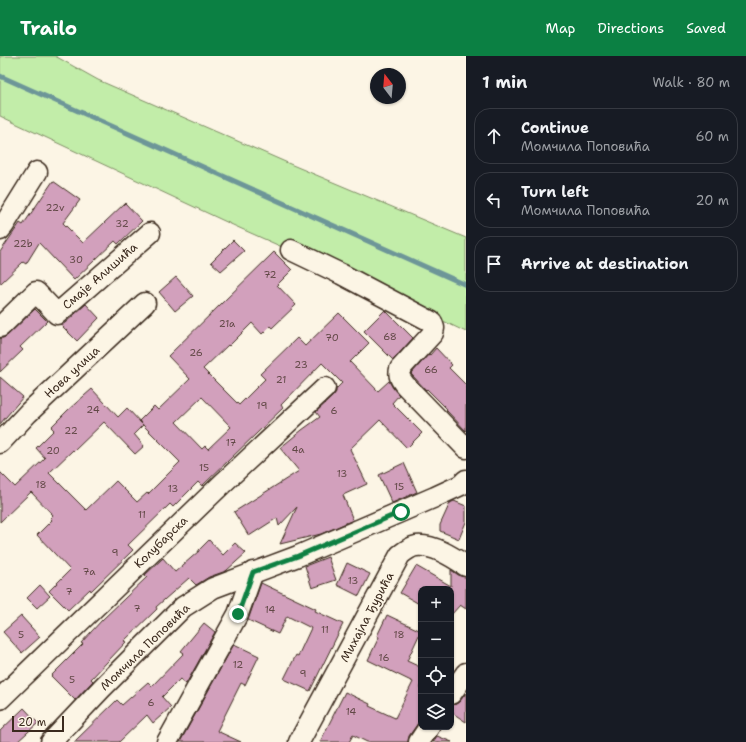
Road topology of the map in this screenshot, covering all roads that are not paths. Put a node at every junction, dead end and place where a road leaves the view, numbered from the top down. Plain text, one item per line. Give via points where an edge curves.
1 (37, 172) dead end
2 (0, 230) edge
3 (150, 233) dead end
4 (291, 250) dead end
5 (145, 303) dead end
6 (0, 327) edge
7 (325, 388) dead end
8 (0, 443) edge
9 (466, 448) edge
10 (466, 480) edge
11 (465, 565) edge
12 (253, 572) junction
13 (466, 673) edge
14 (454, 690) edge
15 (0, 699) edge
16 (427, 730) edge
17 (51, 742) edge
18 (167, 742) edge
19 (299, 742) edge
20 (419, 742) edge

1 - 2 street
3 - 6 street, Смаје Алишића via 57,314 36,292
4 - 9 street via 432,322 433,333 400,369 400,378
5 - 8 street, Нова улица via 28,413
7 - 15 street, Колубарска
10 - 12 street, Момчила Поповића via 461,485 401,512 298,556
11 - 19 street, Михајла Ђурића via 444,552 427,547 413,547 400,555
12 - 17 street, Момчила Поповића via 213,588 183,607
12 - 18 street via 238,614
13 - 14 street
16 - 20 street

